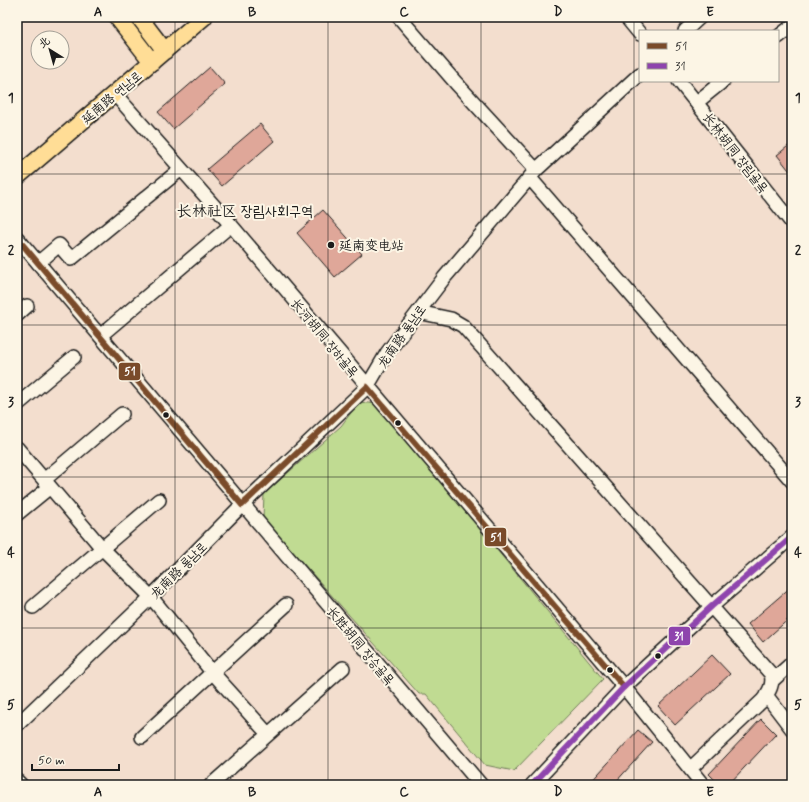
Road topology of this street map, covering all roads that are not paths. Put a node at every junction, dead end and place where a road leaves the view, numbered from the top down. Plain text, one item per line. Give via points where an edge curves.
1 (117, 17) edge
2 (139, 17) edge
3 (204, 17) edge
4 (398, 17) edge
5 (626, 17) edge
6 (700, 17) edge
7 (790, 17) edge
8 (792, 20) edge
9 (792, 26) edge
10 (685, 30) edge
11 (639, 33) edge
12 (779, 36) edge
13 (165, 51) junction
14 (152, 62) junction
15 (639, 75) edge
16 (680, 82) edge
17 (722, 82) edge
18 (114, 93) junction
19 (697, 102) junction
20 (181, 169) junction
21 (533, 174) junction
22 (17, 177) edge
23 (792, 223) edge
24 (231, 225) junction
25 (17, 238) edge
26 (38, 263) junction
27 (27, 306) dead end
28 (418, 312) junction
29 (17, 315) edge
30 (100, 336) junction
31 (74, 357) dead end
32 (367, 387) junction
33 (17, 405) edge
34 (122, 414) dead end
35 (17, 448) edge
36 (792, 481) edge
37 (47, 483) junction
38 (159, 500) dead end
39 (242, 505) junction
40 (17, 514) edge
41 (792, 537) edge
42 (102, 548) junction
43 (151, 597) junction
44 (286, 605) dead end
45 (712, 606) junction
46 (33, 607) dead end
47 (792, 663) edge
48 (343, 668) dead end
49 (212, 672) junction
50 (773, 680) junction
51 (624, 687) junction
52 (766, 695) junction
53 (17, 725) edge
54 (792, 729) edge
55 (268, 734) junction
56 (142, 737) dead end
57 (690, 770) junction
58 (17, 781) edge
59 (21, 785) edge
60 (210, 785) edge
61 (481, 785) edge
62 (532, 785) edge
63 (702, 785) edge

1 - 14 main road
2 - 13 main road
3 - 13 main road, 延南路 연남로
4 - 21 street
5 - 11 street
6 - 10 street
7 - 8 street
9 - 12 street
13 - 14 main road, 延南路 연남로
14 - 18 main road, 延南路 연남로
15 - 21 street, 龙南路 룡남로
16 - 19 street, 长林胡同 장림골목
17 - 19 street
18 - 20 street, 长河胡同 장하골목
18 - 22 main road, 延南路 연남로
19 - 23 street, 长林胡同 장림골목
20 - 24 street, 长河胡同 장하골목
20 - 26 street via 71,259 59,245
21 - 28 street, 龙南路 룡남로
21 - 36 street
24 - 30 street
24 - 32 street, 长河胡同 장하골목
25 - 26 street, 长胜胡同 장승골목
26 - 30 street, 长胜胡同 장승골목
27 - 29 street
28 - 32 street, 龙南路 룡남로 via 387,353
28 - 45 street via 451,319 463,326
30 - 39 street, 长胜胡同 장승골목
31 - 33 street
32 - 39 street, 龙南路 룡남로
32 - 51 street, 长河胡同 장하골목
34 - 37 street
35 - 37 street
37 - 40 street
37 - 42 street
38 - 42 street
39 - 43 street, 龙南路 룡남로
39 - 61 street, 长胜胡同 장승골목
41 - 45 street
42 - 43 street
42 - 46 street
43 - 49 street
43 - 53 street, 龙南路 룡남로
44 - 49 street
45 - 50 street via 771,674
45 - 51 street
47 - 50 street
48 - 55 street
49 - 55 street
49 - 56 street
50 - 52 street
51 - 57 street, 长河胡同 장하골목
51 - 62 street
52 - 54 street
52 - 57 street
55 - 60 street
57 - 63 street, 长河胡同 장하골목
58 - 59 street

